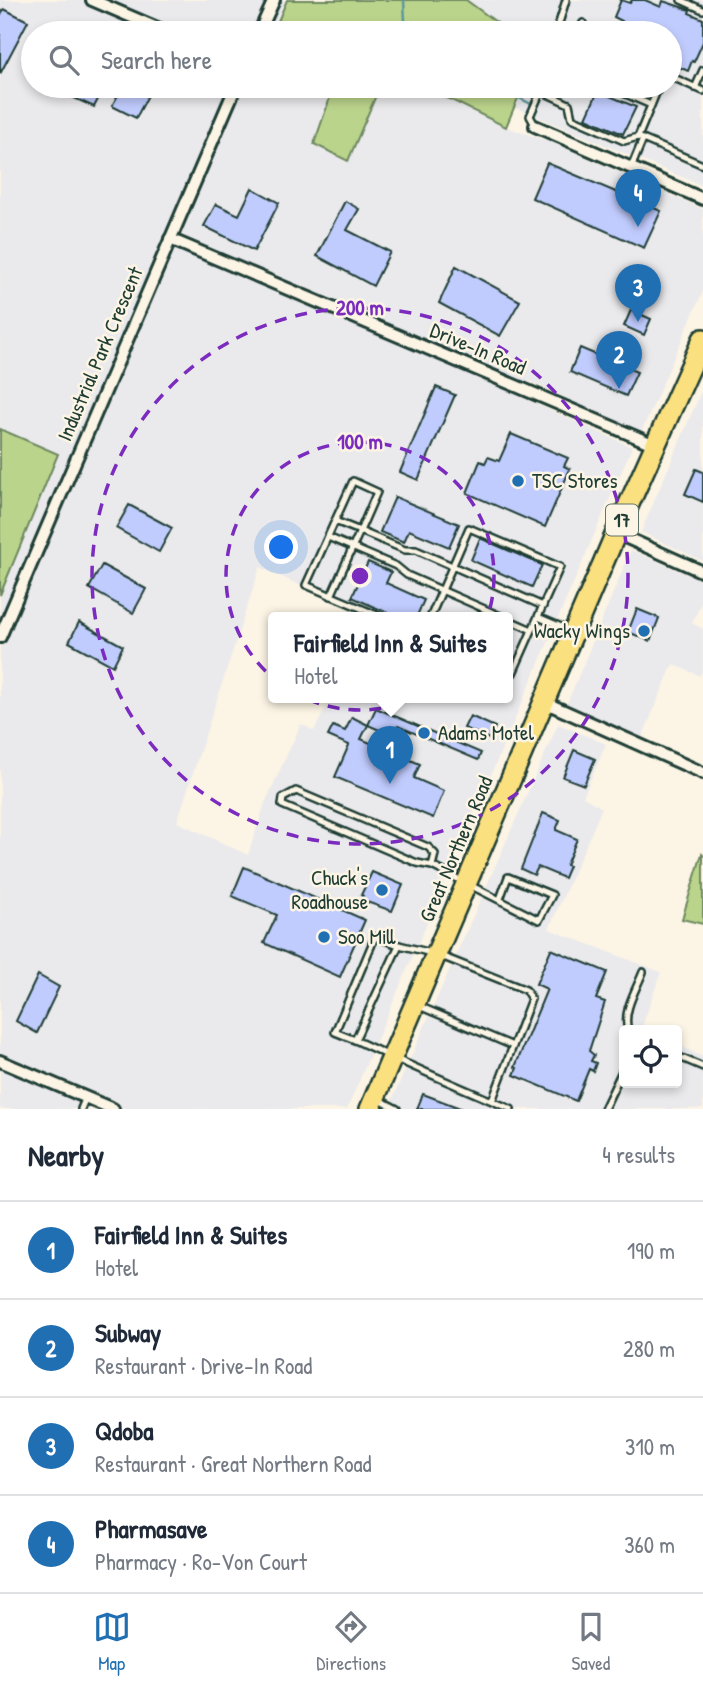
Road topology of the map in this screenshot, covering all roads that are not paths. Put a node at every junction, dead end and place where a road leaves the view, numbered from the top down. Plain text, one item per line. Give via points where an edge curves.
1 (92, 0) edge
2 (274, 0) edge
3 (566, 0) edge
4 (683, 0) edge
5 (703, 10) edge
6 (141, 21) edge
7 (264, 21) edge
8 (560, 21) edge
9 (703, 70) edge
10 (682, 82) edge
11 (695, 88) junction
12 (703, 91) edge
13 (231, 98) edge
14 (537, 98) edge
15 (558, 98) edge
16 (635, 98) edge
17 (655, 98) edge
18 (652, 105) junction
19 (535, 126) joint
20 (641, 138) junction
21 (703, 166) edge
22 (631, 168) junction
23 (703, 199) edge
24 (170, 239) junction
25 (703, 339) edge
26 (697, 369) edge
27 (655, 445) junction
28 (335, 521) junction
29 (360, 531) junction
30 (616, 533) junction
31 (328, 537) junction
32 (352, 547) junction
33 (453, 566) junction
34 (703, 572) edge
35 (442, 590) junction
36 (331, 596) junction
37 (543, 606) junction
38 (370, 612) edge
39 (433, 612) edge
40 (492, 612) edge
41 (538, 617) junction
42 (513, 621) edge
43 (533, 630) junction
44 (574, 633) junction
45 (0, 638) edge
46 (513, 673) edge
47 (544, 702) junction
48 (703, 773) edge
49 (432, 866) junction
50 (466, 881) junction
51 (500, 899) junction
52 (399, 945) junction
53 (436, 954) junction
54 (643, 972) dead end
55 (415, 1004) junction
56 (626, 1025) edge
57 (355, 1040) junction
58 (513, 1046) junction
59 (393, 1058) junction
60 (682, 1058) edge
61 (0, 1061) edge
62 (703, 1067) edge
63 (619, 1078) edge
64 (86, 1097) junction
65 (492, 1101) junction
66 (372, 1103) edge
67 (81, 1109) edge
68 (113, 1109) edge
69 (397, 1109) edge
70 (511, 1109) edge
71 (604, 1109) edge

1 - 6 street
2 - 7 street
3 - 8 lane
4 - 5 lane
9 - 11 lane
10 - 11 lane
11 - 12 lane
13 - 24 street, Industrial Park Crescent
14 - 19 lane via 530,116
15 - 20 lane via 569,104 572,118 624,141
16 - 18 lane
17 - 18 lane
18 - 20 lane
19 - 22 street
20 - 21 lane
20 - 22 lane
22 - 23 street
24 - 27 street, Drive-In Road
24 - 45 street, Industrial Park Crescent
25 - 26 highway, Great Northern Road / 17
26 - 27 highway, Great Northern Road / 17
27 - 30 highway, Great Northern Road / 17
28 - 29 lane
28 - 29 lane via 354,481 377,492
28 - 31 lane
29 - 32 lane
29 - 33 lane
30 - 34 street
30 - 44 highway, Great Northern Road / 17
31 - 32 lane
31 - 36 lane via 306,585
32 - 35 lane
32 - 36 lane
33 - 35 lane
33 - 37 lane
33 - 37 lane via 469,528 548,562 559,567
35 - 39 lane
35 - 40 lane
36 - 38 lane
37 - 41 lane
41 - 43 lane
41 - 44 lane
42 - 43 lane
43 - 46 lane
44 - 47 highway, Great Northern Road / 17
47 - 48 street
47 - 50 highway, Great Northern Road / 17
49 - 49 lane via 282,805 283,798 296,791 428,847 435,853
49 - 50 lane
50 - 51 lane
50 - 53 highway, Great Northern Road / 17
51 - 51 lane via 539,920 552,895 508,877
52 - 53 lane
52 - 57 lane
52 - 57 lane via 375,937 335,1032
53 - 55 highway, Great Northern Road / 17
53 - 58 lane via 526,990 531,999
54 - 56 lane
55 - 58 lane
55 - 59 highway, Great Northern Road / 17
57 - 59 lane
58 - 65 lane
59 - 65 lane
59 - 66 highway, Great Northern Road / 17
60 - 62 lane
61 - 64 street
63 - 71 lane
64 - 67 lane
64 - 68 street
65 - 70 lane
66 - 69 lane

